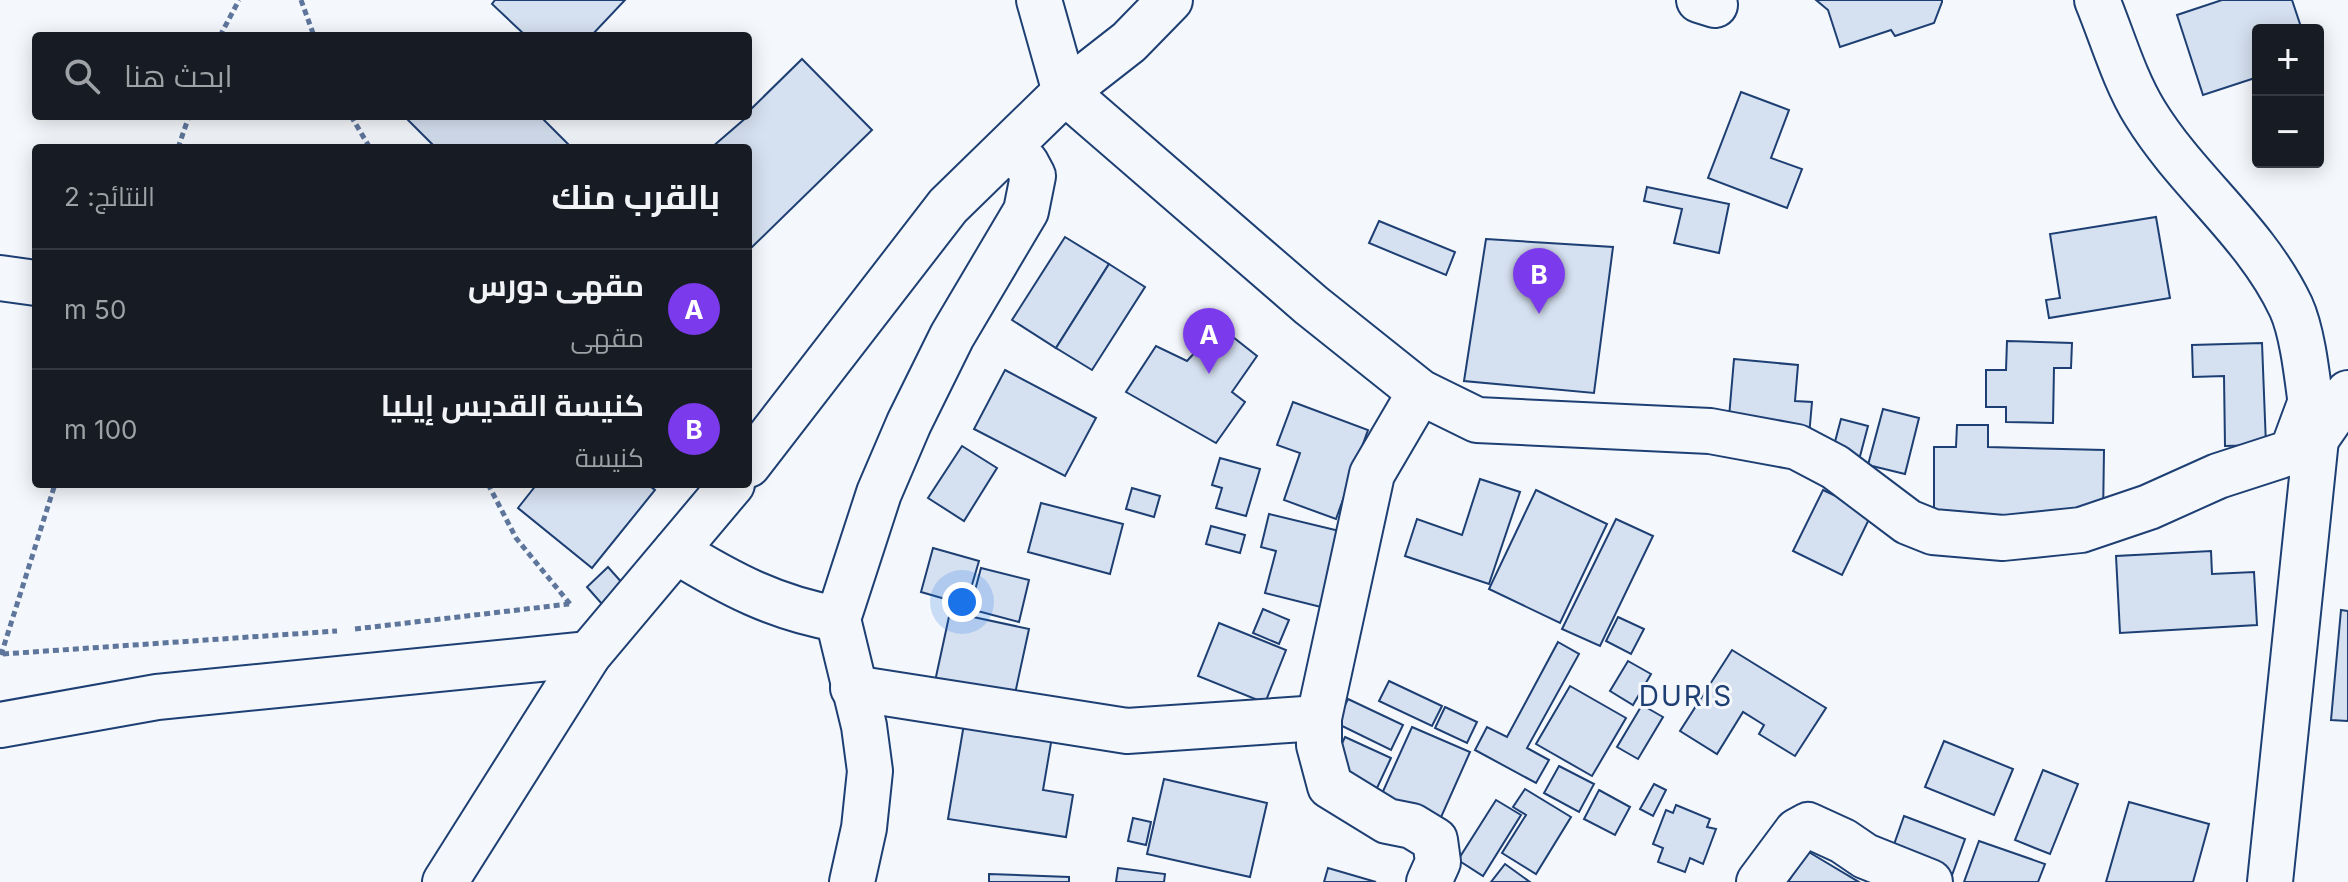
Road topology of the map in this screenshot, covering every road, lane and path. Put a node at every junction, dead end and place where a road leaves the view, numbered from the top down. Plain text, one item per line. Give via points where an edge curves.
1 (239, 0) edge
2 (301, 0) edge
3 (1039, 0) edge
4 (1170, 0) edge
5 (2097, 0) edge
6 (222, 32) edge
7 (313, 32) edge
8 (1065, 92) junction
9 (188, 120) edge
10 (353, 120) edge
11 (179, 144) edge
12 (368, 144) edge
13 (1007, 150) junction
14 (0, 278) edge
15 (32, 282) edge
16 (1420, 392) junction
17 (2325, 413) edge
18 (752, 457) edge
19 (54, 488) edge
20 (490, 488) edge
21 (727, 488) edge
22 (676, 551) junction
23 (569, 604) junction
24 (628, 611) junction
25 (838, 619) junction
26 (2, 654) edge
27 (589, 654) junction
28 (853, 688) junction
29 (1319, 718) junction
30 (0, 725) edge
31 (445, 882) edge
32 (852, 882) edge
33 (1429, 882) edge
34 (1759, 882) edge
35 (1930, 882) edge
36 (2270, 882) edge

1 - 6 path
2 - 7 path
3 - 8 street
4 - 8 street via 1129,42
5 - 17 street via 2144,111 2188,171 2235,220 2293,310
8 - 13 street
8 - 16 street
9 - 11 path
10 - 12 path
13 - 18 street via 948,206
13 - 25 street via 1026,163 1033,176 1026,211 952,336 909,423 879,493
14 - 15 street
16 - 17 street via 1477,420 1710,431 1797,447 1835,467 1908,522 1933,532 2003,538 2081,530 2292,452
16 - 29 street via 1372,474
17 - 36 street
19 - 26 path
20 - 23 path via 516,538
21 - 22 street
22 - 24 street
22 - 25 street via 728,583 792,611
23 - 24 path
23 - 26 path via 342,630
24 - 27 street
25 - 28 street
27 - 30 street via 157,697
27 - 31 street
28 - 29 street via 1127,731
28 - 32 street via 870,771
29 - 33 street via 1319,745 1330,786 1387,821 1412,826 1435,840 1438,862
34 - 35 street via 1797,831 1808,825

